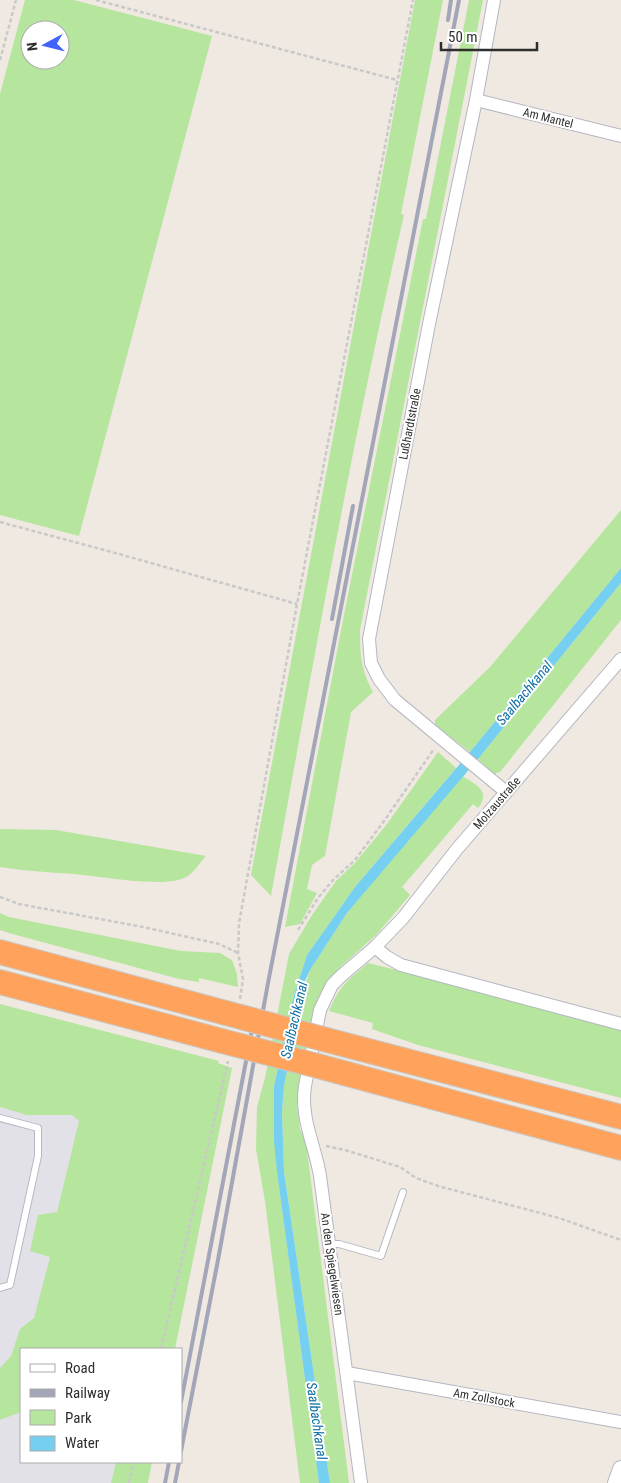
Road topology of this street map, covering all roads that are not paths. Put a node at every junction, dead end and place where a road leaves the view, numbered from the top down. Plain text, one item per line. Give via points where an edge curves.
1 (494, 0) edge
2 (476, 100) junction
3 (621, 136) edge
4 (621, 660) edge
5 (506, 792) junction
6 (0, 937) edge
7 (375, 947) junction
8 (0, 952) edge
9 (61, 968) junction
10 (0, 982) edge
11 (0, 992) edge
12 (56, 996) junction
13 (621, 1024) edge
14 (318, 1051) junction
15 (621, 1117) edge
16 (0, 1118) edge
17 (621, 1148) edge
18 (403, 1192) dead end
19 (330, 1244) junction
20 (0, 1288) edge
21 (347, 1373) junction
22 (621, 1422) edge
23 (621, 1469) edge
24 (361, 1483) edge
25 (616, 1483) edge

1 - 2 street, Lußhardtstraße
2 - 3 street, Am Mantel
2 - 5 street, Lußhardtstraße via 369,639 371,663 395,700
4 - 5 street, Molzaustraße
5 - 7 street, Molzaustraße via 403,918
6 - 9 highway
7 - 13 street via 401,965
7 - 14 street, Molzaustraße via 332,985 320,1010
8 - 9 highway
9 - 14 highway, bridge via 232,1010
10 - 12 highway
11 - 12 highway
12 - 14 highway, bridge via 226,1048
14 - 15 highway
14 - 17 highway
14 - 19 street, An den Spiegelwiesen via 303,1099 320,1176
16 - 20 lane via 38,1128 38,1156 10,1285
18 - 19 lane via 381,1256
19 - 21 street, An den Spiegelwiesen
21 - 22 street, Am Zollstock
21 - 24 street, An den Spiegelwiesen
23 - 25 street

